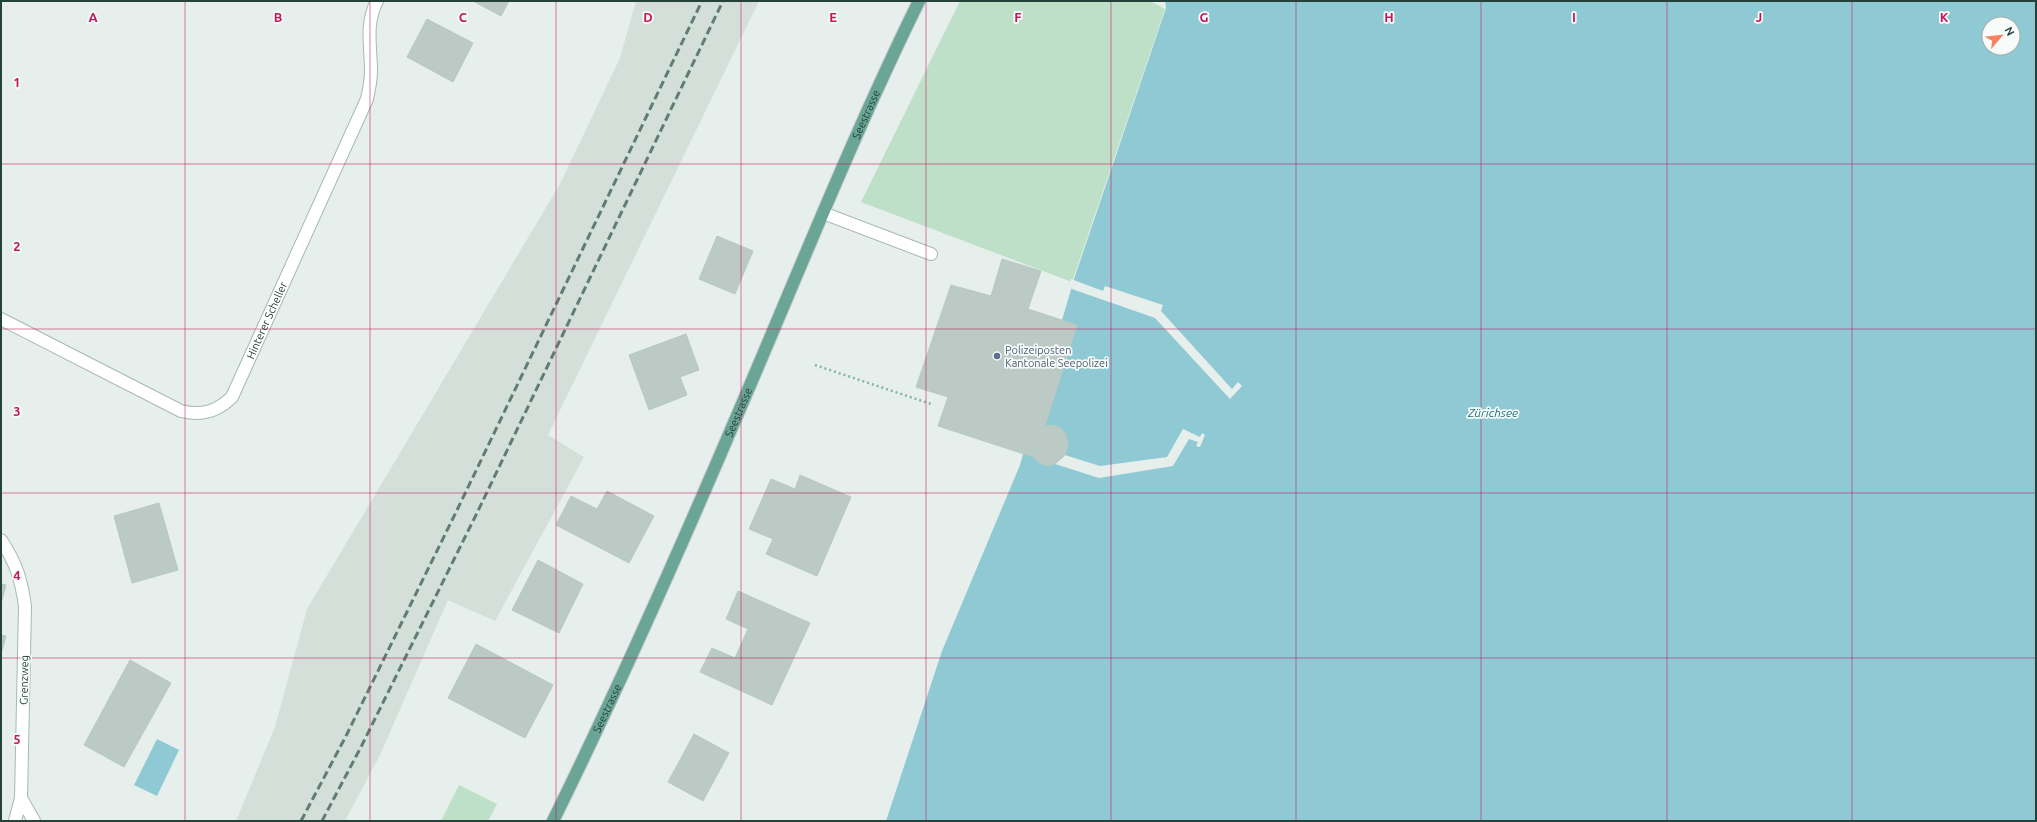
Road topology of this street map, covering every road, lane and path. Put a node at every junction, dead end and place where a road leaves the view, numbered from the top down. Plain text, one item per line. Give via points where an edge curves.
1 (377, 1) edge
2 (919, 1) edge
3 (823, 213) junction
4 (931, 254) dead end
5 (1, 319) edge
6 (815, 365) dead end
7 (931, 404) dead end
8 (1, 540) edge
9 (21, 798) junction
10 (15, 821) edge
11 (34, 821) edge
12 (553, 821) edge

1 - 5 street, Hinterer Scheller via 371,12 369,26 371,72 367,99 232,397 225,403 204,413 192,414 181,411
2 - 3 main road, Seestrasse
3 - 4 street
3 - 12 main road, Seestrasse via 736,419 598,728
6 - 7 path
8 - 9 street, Grenzweg via 11,555 22,581 25,606
9 - 10 street, Grenzweg
9 - 11 street

